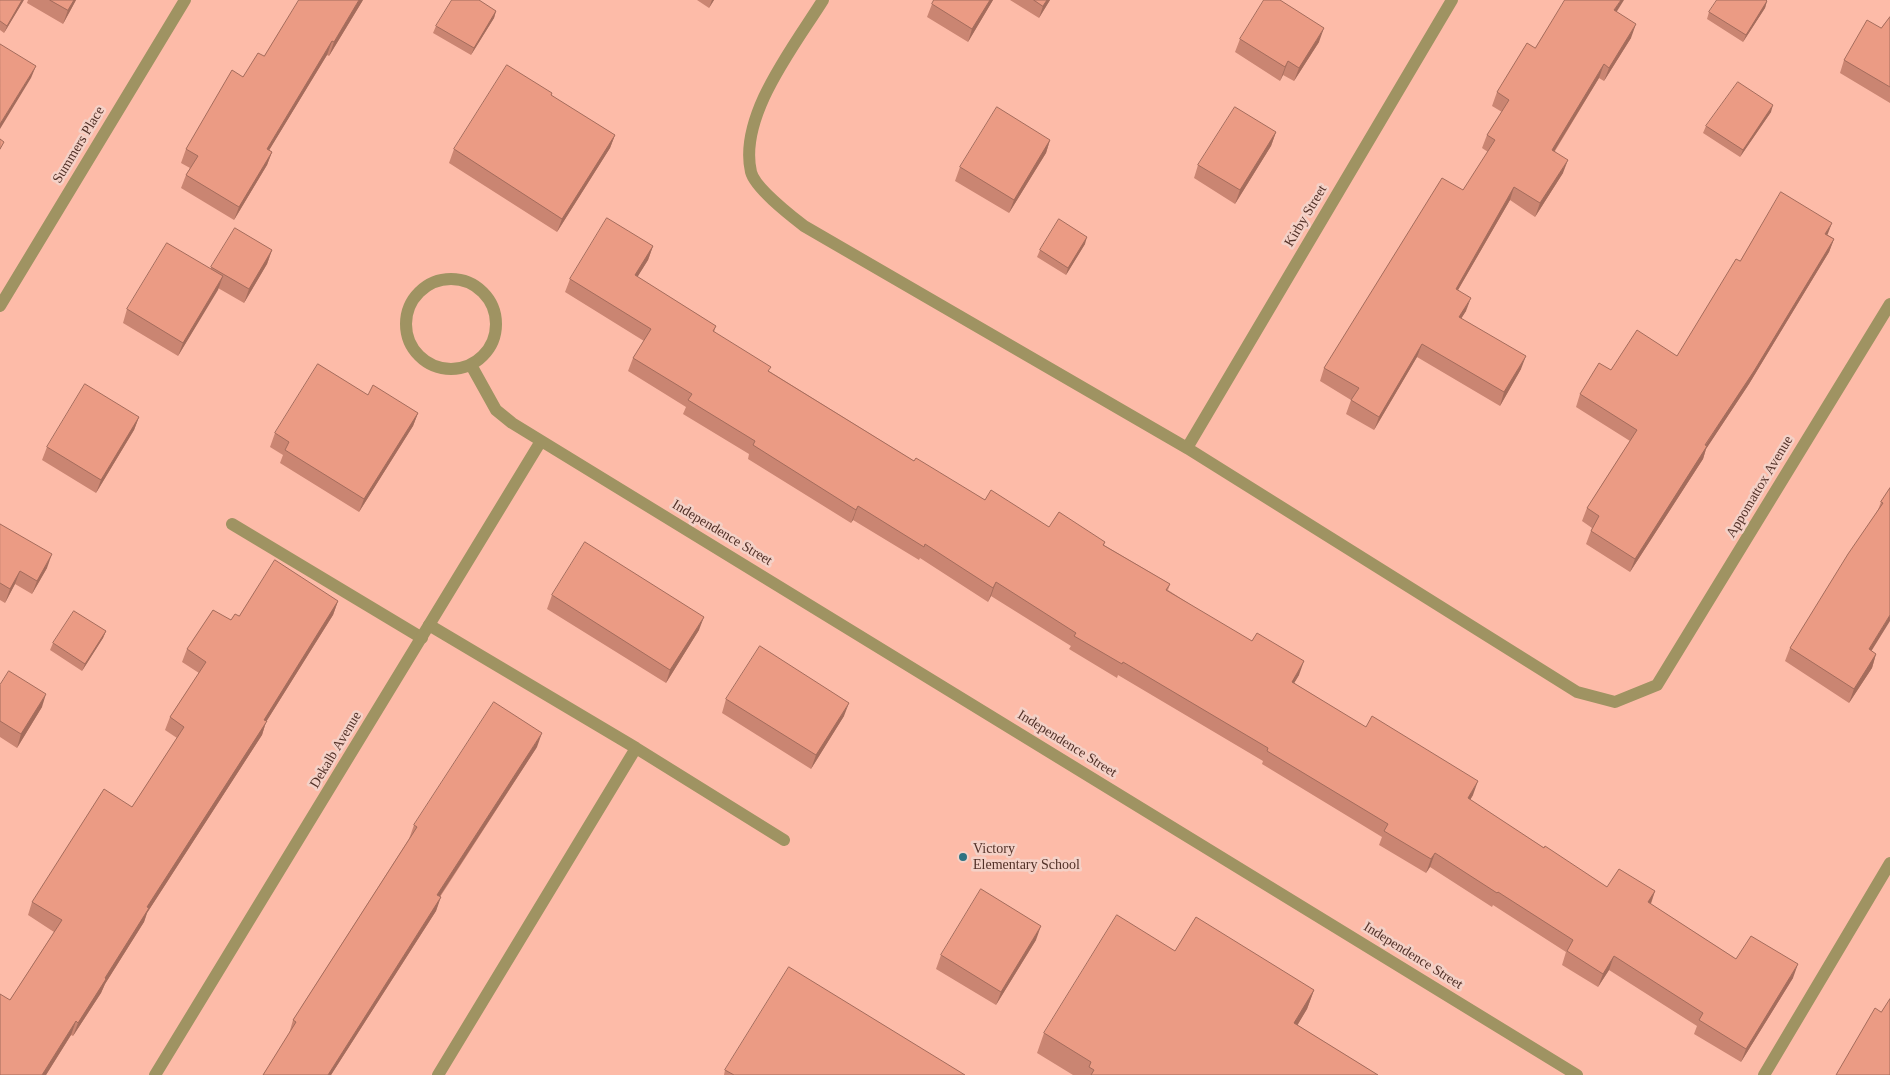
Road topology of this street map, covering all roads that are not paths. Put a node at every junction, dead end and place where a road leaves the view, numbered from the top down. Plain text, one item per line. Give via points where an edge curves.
1 (185, 0) edge
2 (823, 0) edge
3 (1452, 0) edge
4 (1890, 304) edge
5 (0, 306) edge
6 (471, 365) junction
7 (541, 441) junction
8 (1187, 448) junction
9 (232, 524) dead end
10 (429, 625) junction
11 (422, 638) junction
12 (636, 748) junction
13 (784, 840) dead end
14 (1890, 863) edge
15 (155, 1075) edge
16 (438, 1075) edge
17 (1577, 1075) edge
18 (1764, 1075) edge

1 - 5 street, Summers Place
2 - 8 street via 774,77 754,122 750,144 751,173 774,201 804,226
3 - 8 street, Kirby Street
4 - 8 street, Appomattox Avenue via 1658,685 1615,702 1577,692
6 - 6 street via 483,356 496,327 487,297 476,286 462,280 430,283 418,292 409,306 407,336 414,351 425,362 440,368
6 - 7 street, Independence Street via 496,410
7 - 10 street, Dekalb Avenue
7 - 17 street, Independence Street
9 - 11 street
10 - 11 street, Dekalb Avenue
10 - 12 street
11 - 15 street, Dekalb Avenue
12 - 13 street
12 - 16 street
14 - 18 street

